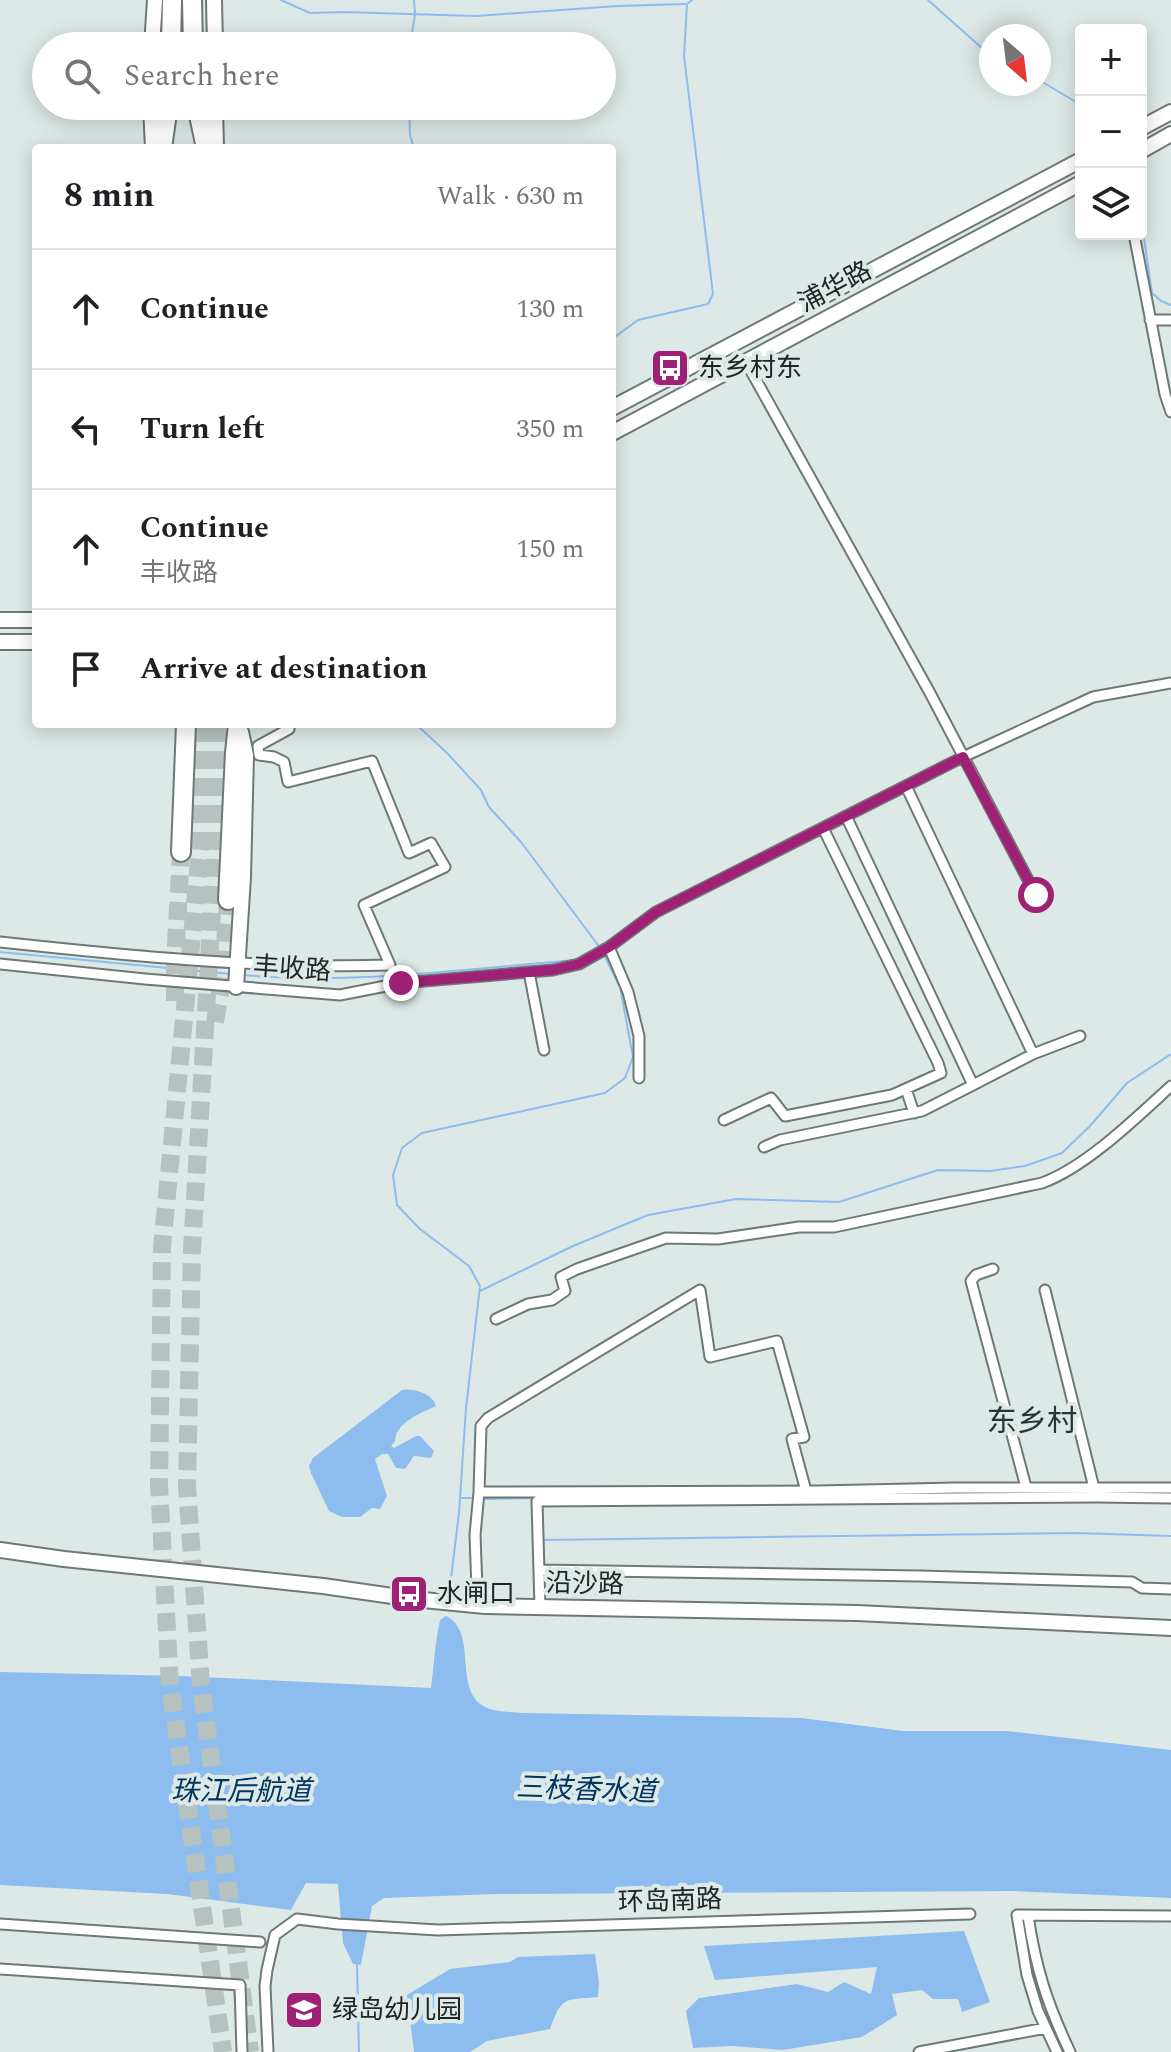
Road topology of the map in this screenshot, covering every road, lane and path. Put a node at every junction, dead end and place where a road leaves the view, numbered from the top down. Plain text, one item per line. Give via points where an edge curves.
1 (155, 0) edge
2 (172, 0) edge
3 (192, 0) edge
4 (214, 0) edge
5 (153, 32) edge
6 (171, 32) edge
7 (193, 32) edge
8 (215, 32) edge
9 (1171, 112) edge
10 (152, 120) edge
11 (167, 120) edge
12 (171, 120) edge
13 (196, 120) edge
14 (199, 120) edge
15 (215, 120) edge
16 (1147, 125) edge
17 (1171, 134) edge
18 (153, 144) edge
19 (163, 144) edge
20 (174, 144) edge
21 (195, 144) edge
22 (205, 144) edge
23 (216, 144) edge
24 (1147, 148) edge
25 (1075, 163) edge
26 (1075, 186) edge
27 (1135, 240) edge
28 (1150, 320) junction
29 (1171, 320) edge
30 (746, 362) junction
31 (616, 406) edge
32 (1171, 412) edge
33 (616, 431) edge
34 (0, 620) edge
35 (32, 620) edge
36 (0, 642) edge
37 (32, 642) edge
38 (1171, 683) edge
39 (186, 728) edge
40 (238, 728) edge
41 (240, 728) edge
42 (289, 728) edge
43 (963, 757) junction
44 (906, 786) junction
45 (846, 816) junction
46 (823, 828) junction
47 (181, 852) tunnel mouth
48 (1036, 895) dead end
49 (228, 900) tunnel mouth
50 (0, 942) edge
51 (609, 947) junction
52 (0, 964) edge
53 (529, 972) junction
54 (236, 987) junction
55 (1080, 1036) dead end
56 (544, 1050) dead end
57 (1033, 1054) junction
58 (639, 1078) dead end
59 (973, 1085) junction
60 (1171, 1086) edge
61 (906, 1089) junction
62 (914, 1113) junction
63 (724, 1120) dead end
64 (764, 1147) dead end
65 (993, 1269) dead end
66 (1045, 1290) dead end
67 (496, 1319) dead end
68 (1026, 1487) junction
69 (1094, 1488) junction
70 (1171, 1488) edge
71 (806, 1491) junction
72 (479, 1492) junction
73 (1171, 1498) edge
74 (0, 1550) edge
75 (539, 1570) junction
76 (1171, 1589) edge
77 (485, 1606) junction
78 (540, 1607) junction
79 (1170, 1627) edge
80 (970, 1914) dead end
81 (1028, 1916) junction
82 (1171, 1916) edge
83 (0, 1924) edge
84 (260, 1942) dead end
85 (0, 1969) edge
86 (1046, 2028) junction
87 (242, 2052) edge
88 (268, 2052) edge
89 (919, 2052) edge
90 (1057, 2052) edge
91 (1070, 2052) edge

1 - 5 street
2 - 6 highway
3 - 7 highway
4 - 8 street
9 - 16 street
10 - 18 street
11 - 19 highway
12 - 20 highway
13 - 21 highway
14 - 22 highway
15 - 23 street
17 - 24 street
25 - 31 street, 浦华路
26 - 30 street, 浦华路
27 - 28 street
28 - 29 street
28 - 32 street
30 - 33 street, 浦华路
30 - 43 street
34 - 35 street
36 - 37 street
38 - 43 street, 丰收路 via 1093,697
39 - 47 highway
40 - 49 highway
41 - 54 street via 246,755
42 - 50 street via 258,746 259,755 284,762 288,782 372,761 409,853 431,843 445,867 364,905 390,965 324,967 134,956
43 - 44 street, 丰收路
43 - 48 street
44 - 45 street, 丰收路
44 - 57 street
45 - 46 street, 丰收路
45 - 59 street
46 - 51 street, 丰收路 via 656,912
46 - 61 street via 938,1063 941,1073
51 - 53 street, 丰收路 via 579,964
51 - 58 street via 639,1036
52 - 54 street, 丰收路
53 - 54 street, 丰收路 via 401,983 340,995
53 - 56 street
55 - 57 street
57 - 59 street
59 - 62 street
60 - 67 street via 1072,1168 1042,1183 834,1227 718,1239 666,1238 577,1269 561,1277 565,1291 552,1300
61 - 62 street
61 - 63 street via 785,1116 771,1098
62 - 64 street
65 - 68 street via 971,1281
66 - 69 street
68 - 69 street
68 - 71 street
69 - 70 street
71 - 72 street
71 - 72 street via 792,1439 804,1437 777,1341 710,1357 700,1290 488,1418 481,1426
72 - 77 street via 477,1589
73 - 75 street via 537,1501
74 - 77 street, 沿沙路
75 - 76 street via 1132,1582 1142,1588
75 - 78 street
77 - 78 street, 沿沙路
78 - 79 street, 沿沙路 via 857,1613
80 - 88 street, 环岛南路 via 438,1930 297,1919 275,1935 265,1986
81 - 82 street
81 - 86 street via 1017,1915 1027,1975
81 - 91 street via 1041,1983
83 - 84 street
85 - 87 street via 240,1985
86 - 89 street
86 - 90 street

